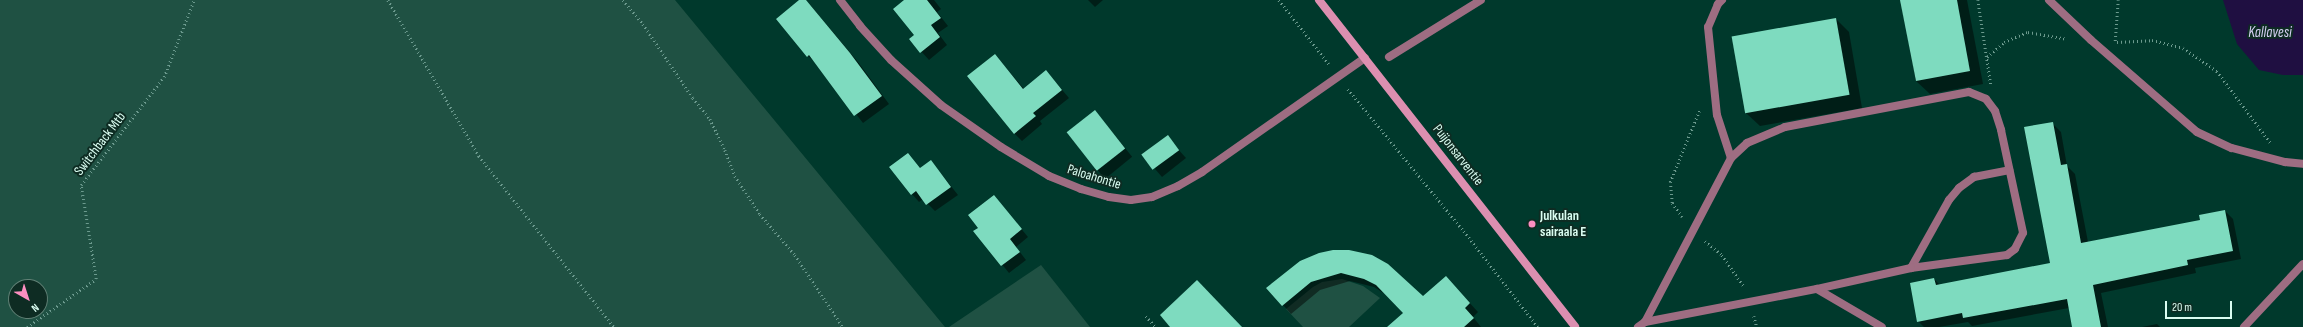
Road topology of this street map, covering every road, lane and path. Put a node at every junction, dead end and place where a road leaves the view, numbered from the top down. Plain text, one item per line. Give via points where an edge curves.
1 (194, 0) edge
2 (388, 0) edge
3 (623, 0) edge
4 (840, 0) edge
5 (1279, 0) edge
6 (1319, 0) edge
7 (1480, 0) edge
8 (1722, 0) edge
9 (1978, 0) edge
10 (2048, 0) edge
11 (2118, 0) edge
12 (2092, 40) junction
13 (2115, 42) junction
14 (1389, 57) dead end
15 (1987, 57) junction
16 (1365, 58) junction
17 (1338, 76) junction
18 (1995, 111) junction
19 (1731, 158) junction
20 (2285, 162) junction
21 (2303, 164) edge
22 (2009, 170) junction
23 (2303, 264) edge
24 (1911, 268) junction
25 (1817, 289) junction
26 (1146, 316) dead end
27 (1642, 324) edge
28 (27, 327) edge
29 (614, 327) edge
30 (842, 327) edge
31 (1156, 327) edge
32 (1538, 327) edge
33 (1575, 327) edge
34 (1882, 327) edge
35 (2244, 327) edge

1 - 28 path, Switchback Mtb via 164,77 81,185 96,279
2 - 29 path via 479,156
3 - 30 path via 643,24 710,120 735,176 760,214 795,255
4 - 17 street, Paloahontie via 891,60 941,105 1001,147 1049,176 1109,197 1131,200 1152,197 1178,186 1202,172
5 - 17 path
6 - 16 main road, Puijonsarventie
7 - 14 street
8 - 19 street via 1708,27 1717,115
9 - 15 path
10 - 12 street
11 - 13 path
12 - 13 path
12 - 15 path via 2057,38 2028,32 2004,42
12 - 20 street via 2197,132 2232,148
13 - 20 path via 2152,40 2183,48 2218,71
15 - 18 path
16 - 17 street, Paloahontie
16 - 33 main road, Puijonsarventie
17 - 32 path
18 - 19 street via 1986,99 1969,92 1785,127 1747,144
18 - 22 street
19 - 27 street
20 - 21 street
22 - 24 street via 1974,177 1959,188 1949,200
22 - 24 street via 2023,233 2015,249 2007,255
23 - 35 street
24 - 25 street
25 - 27 street
25 - 34 street
26 - 31 path

